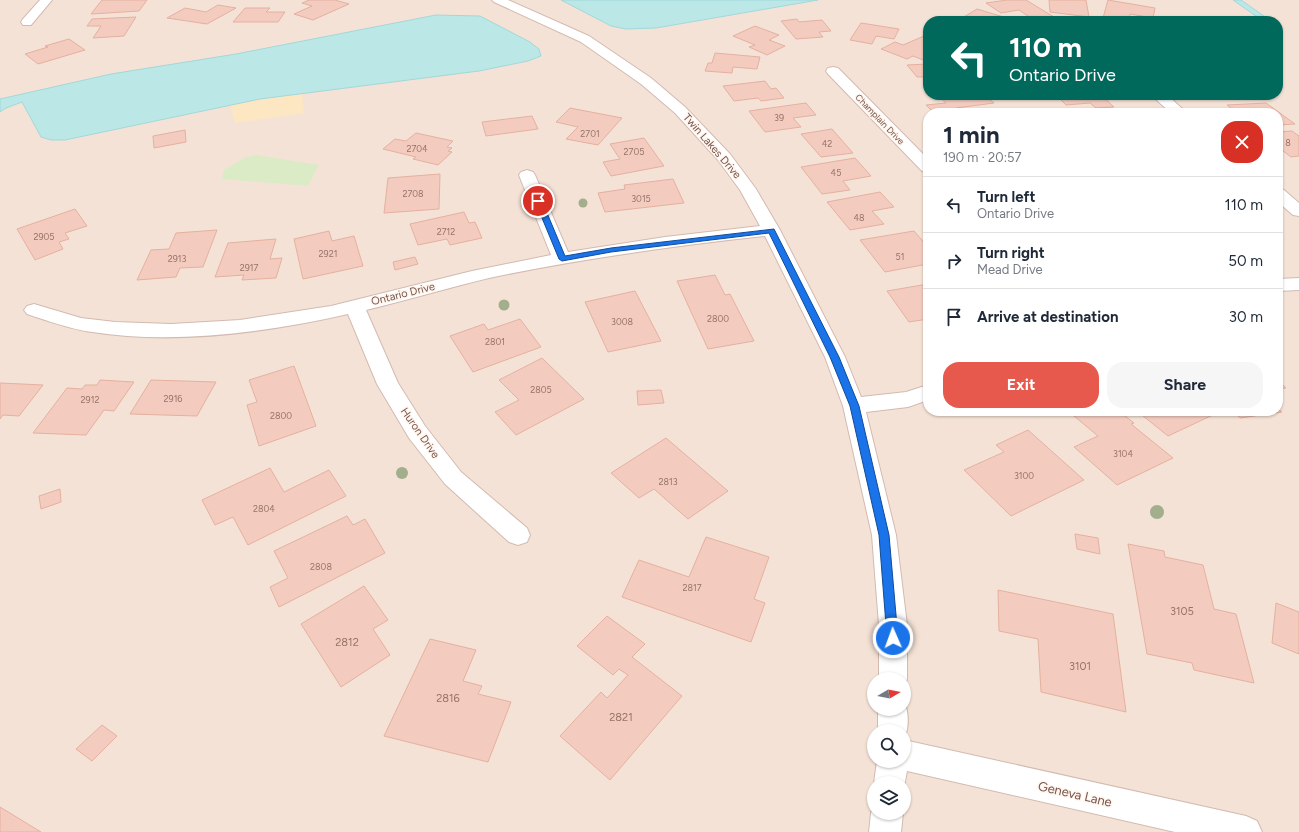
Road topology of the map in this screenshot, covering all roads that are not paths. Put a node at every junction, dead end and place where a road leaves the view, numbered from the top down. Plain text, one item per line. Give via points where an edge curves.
1 (46, 0) edge
2 (498, 0) edge
3 (27, 22) dead end
4 (833, 71) dead end
5 (1164, 100) edge
6 (1174, 108) edge
7 (923, 163) edge
8 (527, 175) dead end
9 (1283, 198) edge
10 (1299, 211) edge
11 (771, 230) junction
12 (562, 259) junction
13 (1299, 284) edge
14 (1283, 285) edge
15 (355, 307) junction
16 (34, 310) dead end
17 (923, 394) edge
18 (854, 406) junction
19 (518, 535) dead end
20 (893, 672) edge
21 (911, 756) edge
22 (886, 820) edge
23 (885, 832) edge
24 (1246, 832) edge

1 - 3 street
2 - 11 street, Twin Lakes Drive via 552,23 600,48 646,81 680,110 724,157 748,189
4 - 7 street, Champlain Drive
5 - 6 street
8 - 12 street
9 - 10 street
11 - 12 street, Ontario Drive via 611,250
11 - 18 street, Twin Lakes Drive via 835,357
12 - 15 street, Ontario Drive via 489,273
13 - 14 street
15 - 16 street, Ontario Drive via 248,325 144,330 82,324
15 - 19 street, Huron Drive via 388,384 417,432 453,478
17 - 18 street via 908,400
18 - 20 street, Twin Lakes Drive via 884,535 893,625
21 - 24 street, Geneva Lane
22 - 23 street

